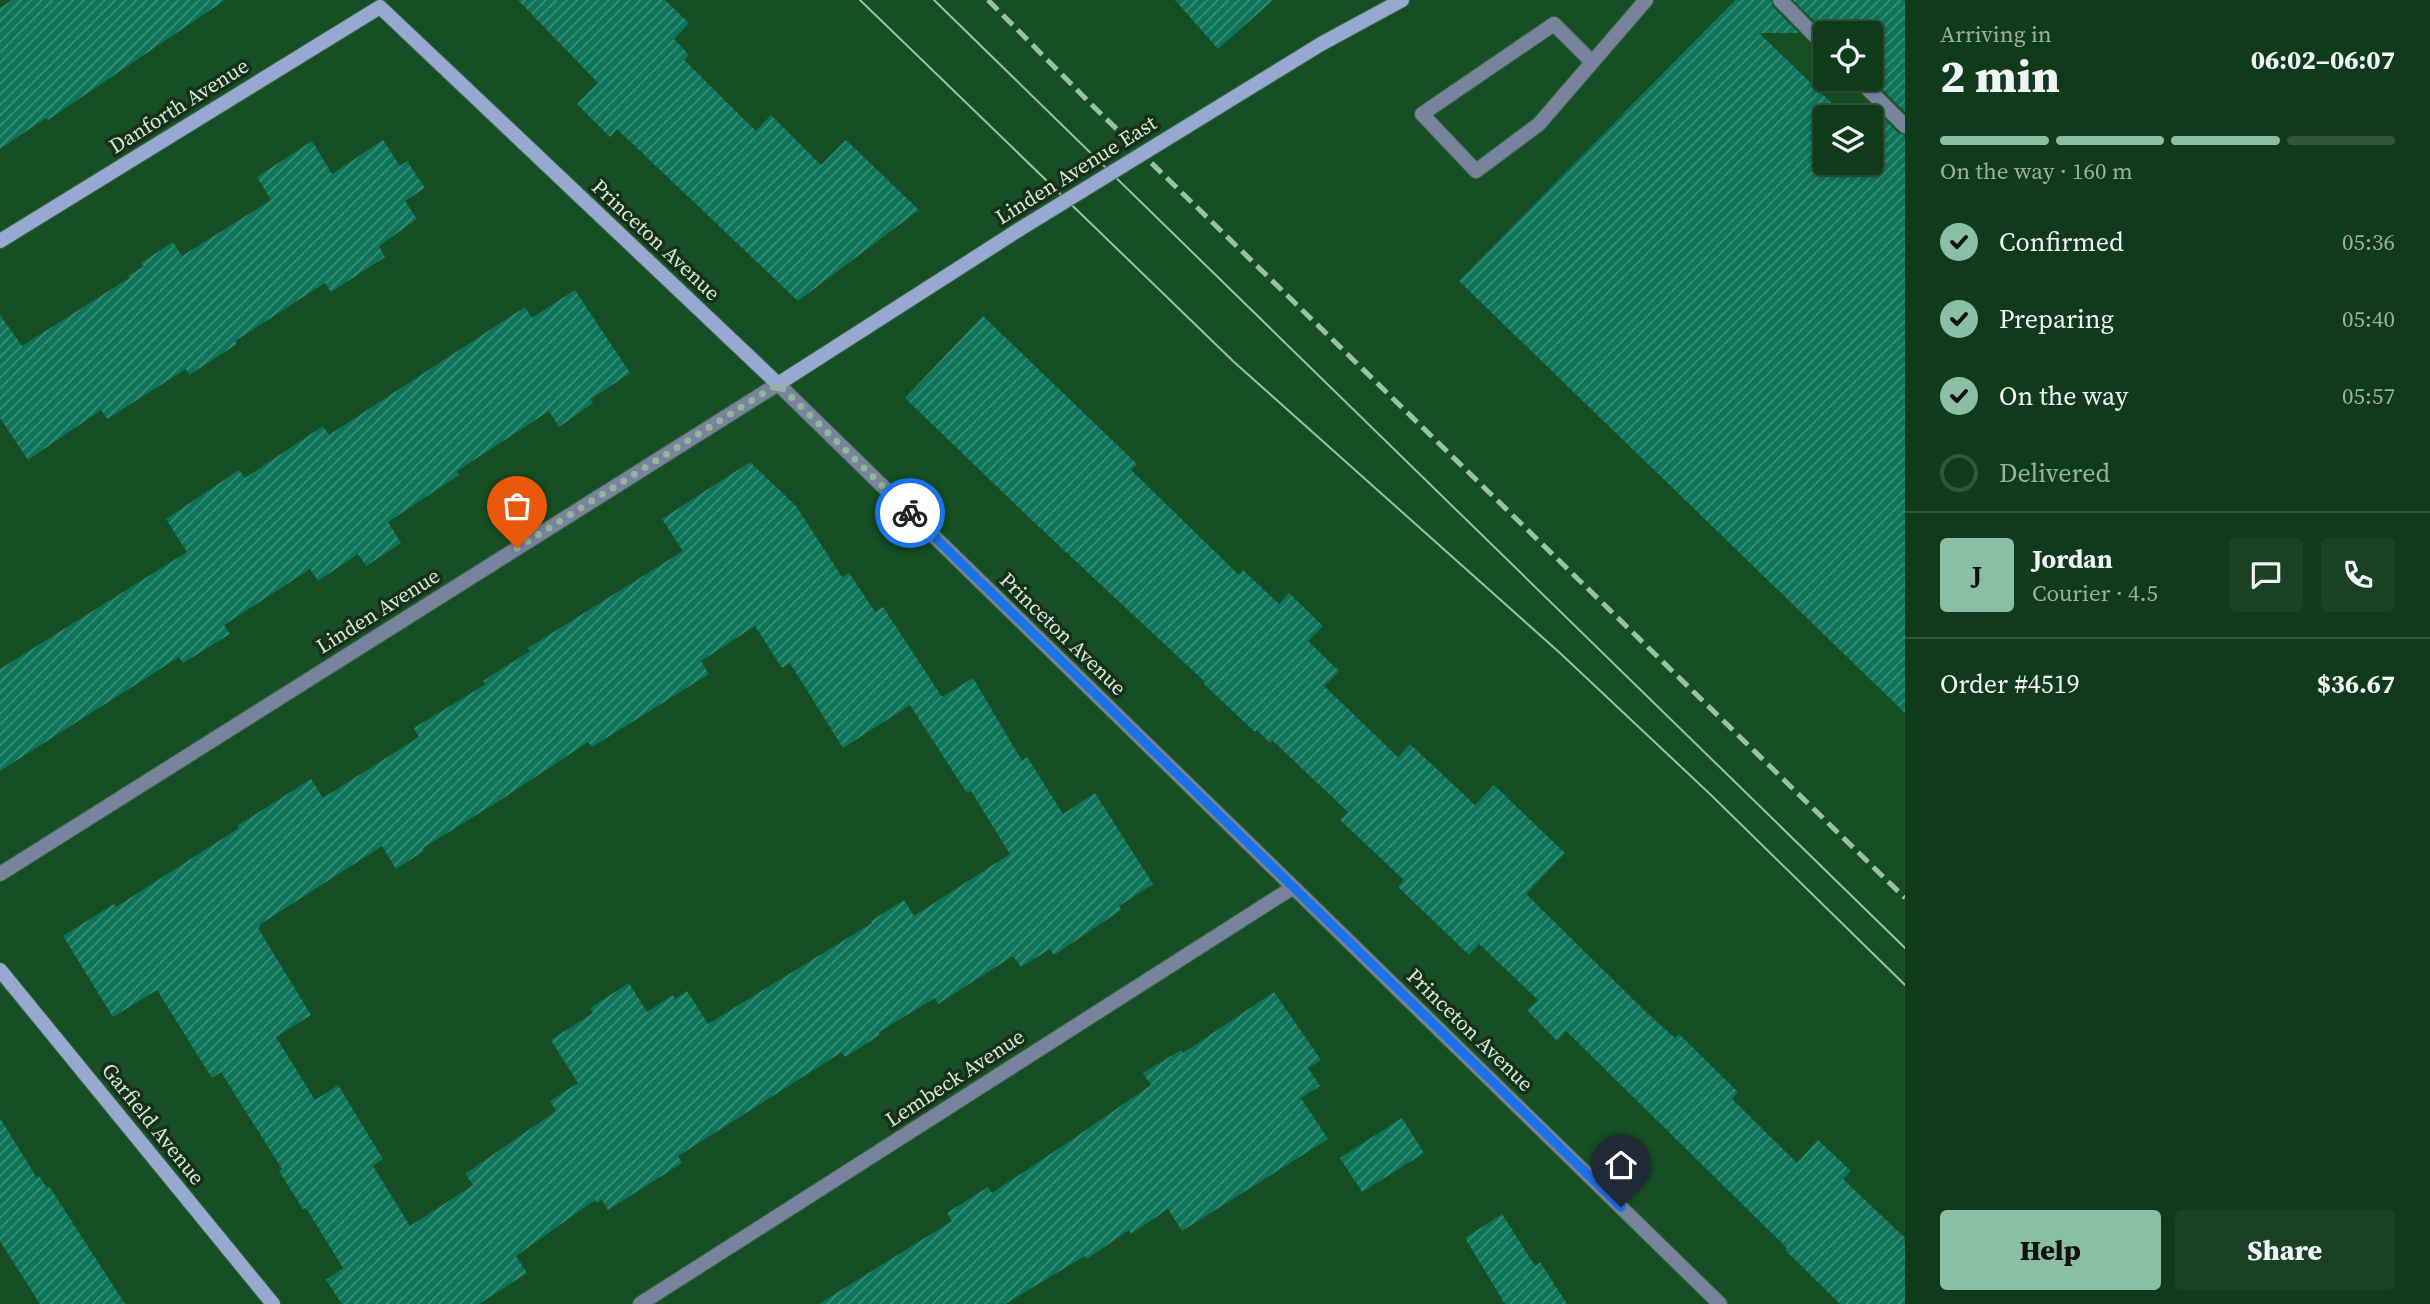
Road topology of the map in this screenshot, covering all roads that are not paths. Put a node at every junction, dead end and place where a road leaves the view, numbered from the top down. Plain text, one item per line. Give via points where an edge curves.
1 (1402, 0) edge
2 (1646, 0) edge
3 (1780, 0) edge
4 (376, 4) edge
5 (1813, 34) edge
6 (1592, 62) junction
7 (1870, 91) edge
8 (1905, 126) edge
9 (0, 241) edge
10 (778, 384) junction
11 (0, 874) edge
12 (1292, 888) junction
13 (0, 970) edge
14 (273, 1304) edge
15 (640, 1304) edge
16 (1720, 1304) edge

1 - 10 street, Linden Avenue East, bridge via 1321,44 1020,229
2 - 6 street
3 - 5 street
4 - 9 street, Danforth Avenue
4 - 10 street, Princeton Avenue
6 - 6 street via 1539,124 1476,171 1422,114 1554,24
7 - 8 street
10 - 11 street, Linden Avenue
10 - 12 street, Princeton Avenue
12 - 15 street, Lembeck Avenue
12 - 16 street, Princeton Avenue
13 - 14 street, Garfield Avenue

